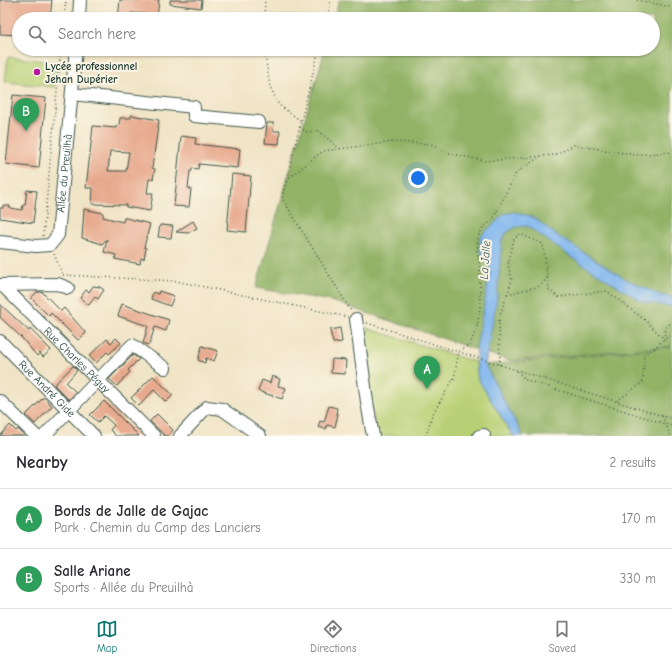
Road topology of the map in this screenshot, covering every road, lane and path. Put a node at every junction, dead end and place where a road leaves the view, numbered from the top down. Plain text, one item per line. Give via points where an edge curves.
1 (66, 0) edge
2 (80, 0) edge
3 (265, 0) edge
4 (331, 0) edge
5 (637, 0) edge
6 (672, 7) edge
7 (65, 12) edge
8 (79, 12) edge
9 (264, 12) edge
10 (328, 12) edge
11 (60, 56) edge
12 (75, 56) edge
13 (265, 56) edge
14 (317, 56) edge
15 (72, 94) junction
16 (301, 121) junction
17 (259, 122) dead end
18 (299, 127) junction
19 (340, 149) junction
20 (672, 152) edge
21 (539, 156) junction
22 (286, 180) junction
23 (0, 242) edge
24 (50, 244) junction
25 (547, 278) junction
26 (1, 285) edge
27 (68, 288) dead end
28 (507, 294) junction
29 (356, 320) junction
30 (672, 322) edge
31 (672, 336) edge
32 (664, 340) junction
33 (0, 341) edge
34 (458, 351) junction
35 (500, 365) junction
36 (165, 368) dead end
37 (516, 370) junction
38 (98, 381) junction
39 (0, 401) edge
40 (617, 401) junction
41 (69, 411) junction
42 (661, 415) junction
43 (672, 419) edge
44 (665, 424) junction
45 (672, 426) edge
46 (36, 436) edge
47 (44, 436) edge
48 (94, 436) edge
49 (154, 436) edge
50 (180, 436) edge
51 (260, 436) edge
52 (373, 436) edge
53 (426, 436) edge
54 (671, 436) edge

1 - 7 path
2 - 8 street
3 - 9 path
4 - 10 path
5 - 6 path
11 - 24 path via 42,234
12 - 15 street, Allée du Preuilhà
13 - 16 path via 270,87 279,106
14 - 16 path
15 - 17 street via 194,107 194,116
15 - 24 street, Allée du Preuilhà via 58,235
16 - 18 path
18 - 19 path via 306,132 319,131
18 - 22 path
19 - 21 path via 393,142 431,144 449,153 485,161
19 - 22 path via 323,151
20 - 21 path via 636,155 574,145 555,155
21 - 34 path via 516,173 492,221 484,226 478,237 480,287 477,327 470,345
22 - 29 path via 282,198
23 - 24 street via 36,246
24 - 29 path via 63,275 176,281
25 - 28 path via 540,286
25 - 28 path via 543,244 520,234 514,239 508,265 512,280
25 - 32 path via 549,290 558,297 607,291 646,321
26 - 27 street via 58,284
26 - 38 street, Rue Charles Péguy
28 - 35 path via 498,318
29 - 34 path
29 - 52 street
30 - 32 path via 666,327
31 - 32 path
32 - 40 path via 653,351 644,354 644,382
33 - 41 street, Rue André Gide
34 - 35 path
34 - 53 path via 454,378 432,415
35 - 37 path
36 - 38 street via 132,345
37 - 40 path
37 - 44 path via 526,380
38 - 41 street
38 - 49 street, Rue Charles Péguy
39 - 46 street
40 - 42 path
41 - 47 street
41 - 48 street, Rue André Gide
42 - 43 path
42 - 44 path
44 - 45 path
44 - 54 path
50 - 51 street via 207,408 222,408

